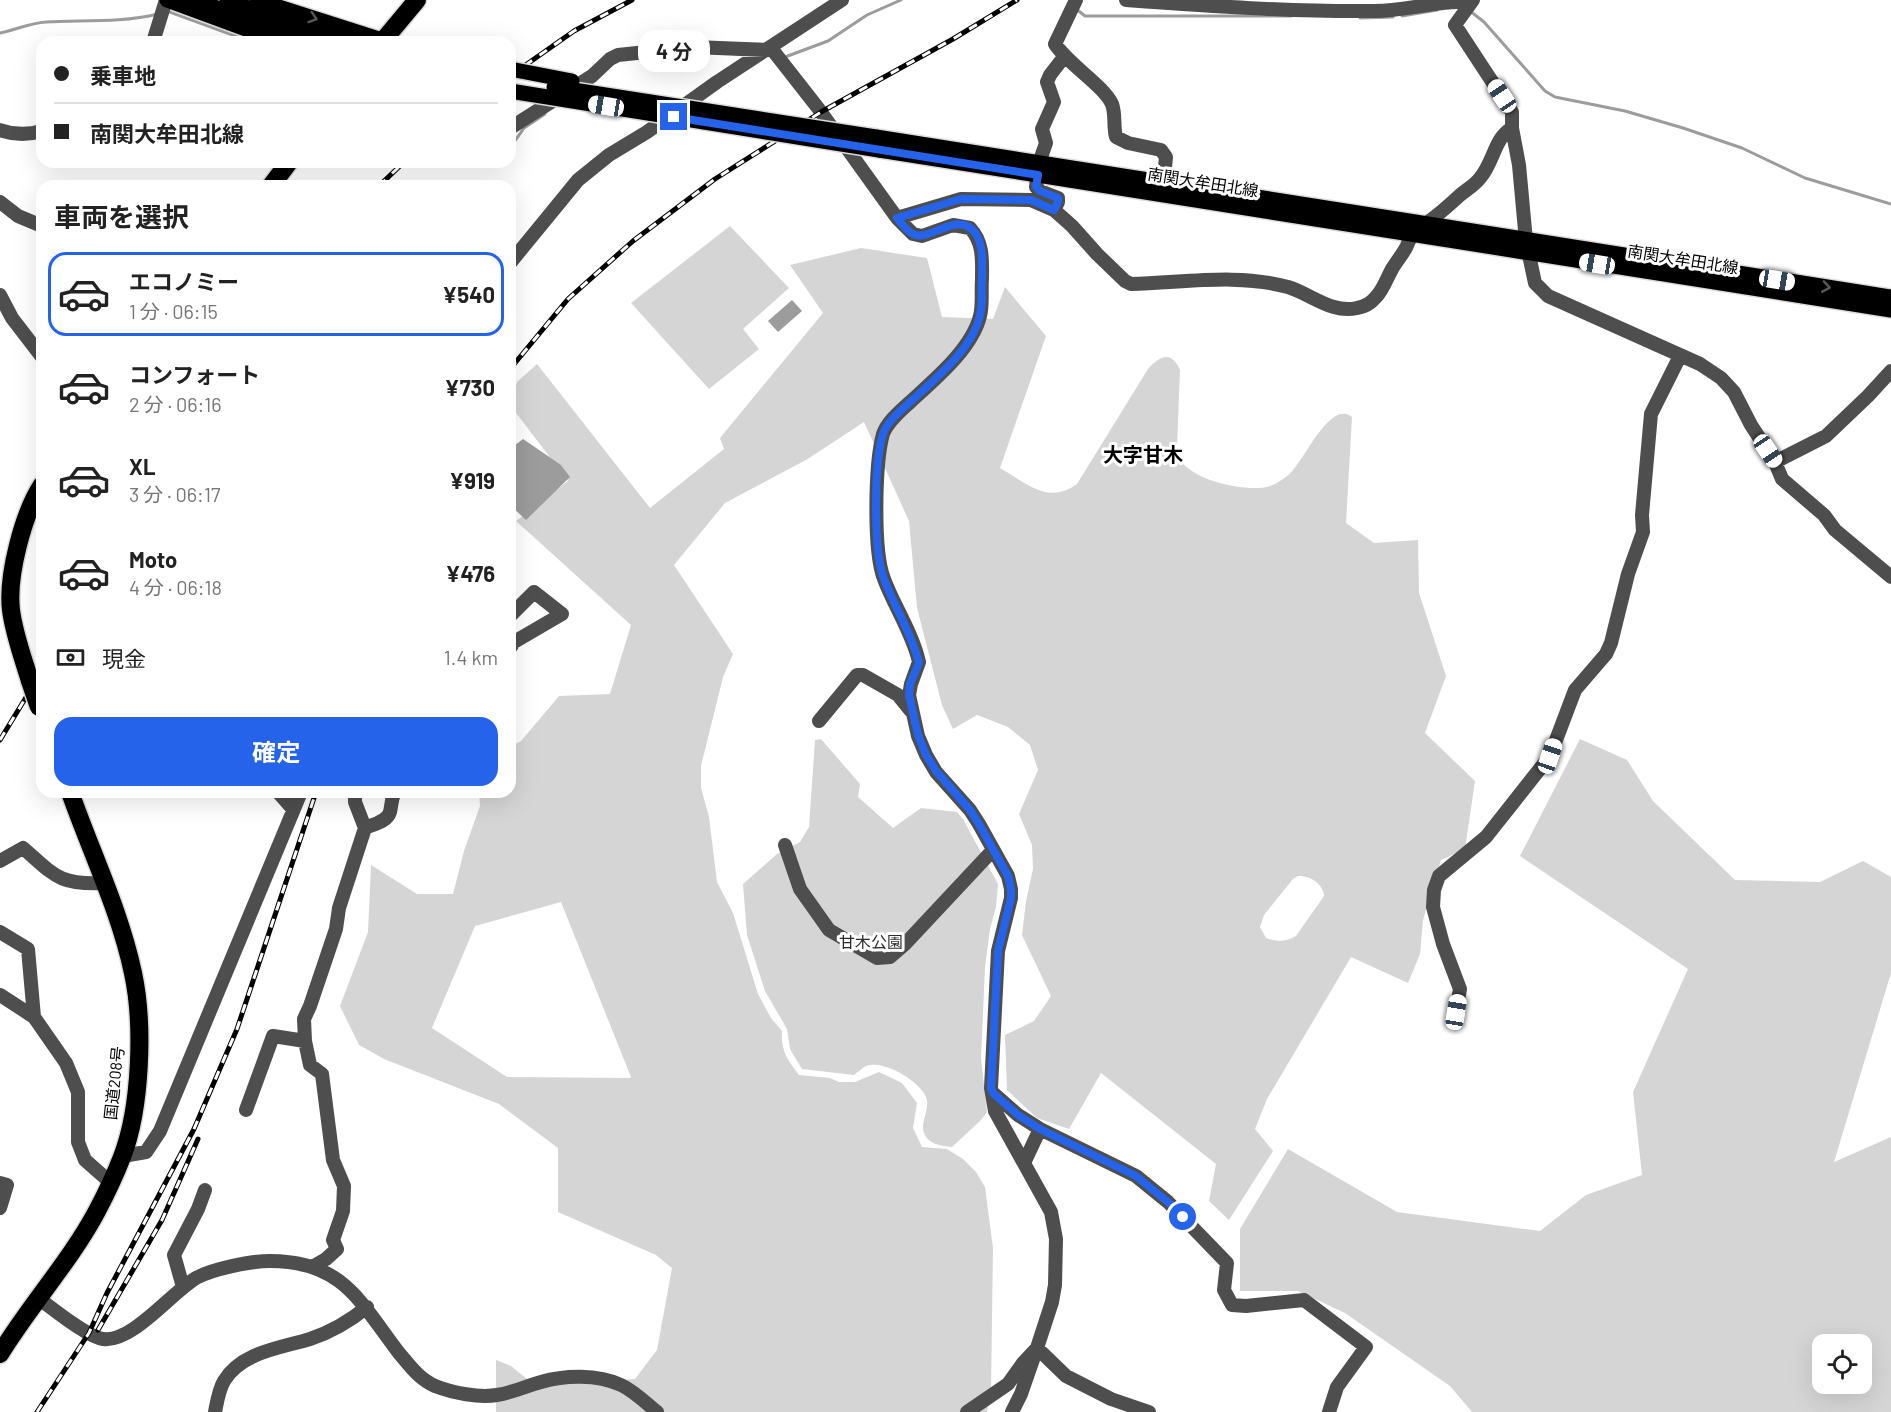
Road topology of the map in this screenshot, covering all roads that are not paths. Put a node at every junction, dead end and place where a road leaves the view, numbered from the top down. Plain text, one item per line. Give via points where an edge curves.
1 (166, 0) edge
2 (195, 0) edge
3 (227, 0) edge
4 (257, 0) edge
5 (417, 0) edge
6 (842, 0) edge
7 (1076, 0) edge
8 (1126, 0) edge
9 (1472, 1) edge
10 (155, 36) edge
11 (265, 36) edge
12 (294, 36) edge
13 (328, 36) edge
14 (366, 36) edge
15 (389, 36) edge
16 (769, 49) junction
17 (1064, 57) junction
18 (516, 70) edge
19 (516, 81) edge
20 (516, 92) edge
21 (516, 98) edge
22 (654, 103) junction
23 (606, 106) junction
24 (516, 124) edge
25 (1512, 128) junction
26 (0, 130) edge
27 (36, 133) edge
28 (878, 143) junction
29 (1165, 167) dead end
30 (284, 168) edge
31 (292, 168) edge
32 (1039, 169) junction
33 (275, 180) edge
34 (283, 180) edge
35 (0, 202) edge
36 (1054, 210) junction
37 (897, 218) junction
38 (36, 224) edge
39 (1427, 224) junction
40 (1411, 233) junction
41 (1527, 247) junction
42 (516, 256) edge
43 (0, 296) edge
44 (1891, 297) edge
45 (1891, 310) edge
46 (36, 349) edge
47 (1680, 356) junction
48 (1891, 371) edge
49 (1775, 462) junction
50 (36, 498) edge
51 (1891, 577) edge
52 (6, 600) edge
53 (516, 610) edge
54 (516, 641) edge
55 (36, 700) edge
56 (913, 713) junction
57 (819, 721) dead end
58 (72, 798) edge
59 (283, 798) edge
60 (298, 798) edge
61 (355, 798) edge
62 (392, 798) edge
63 (292, 810) junction
64 (365, 828) junction
65 (785, 845) dead end
66 (993, 850) junction
67 (0, 861) edge
68 (104, 883) junction
69 (0, 932) edge
70 (0, 995) edge
71 (1456, 1012) dead end
72 (34, 1017) junction
73 (305, 1041) junction
74 (993, 1093) junction
75 (246, 1110) dead end
76 (1040, 1129) junction
77 (123, 1156) junction
78 (1024, 1163) junction
79 (110, 1182) junction
80 (0, 1183) edge
81 (205, 1190) dead end
82 (0, 1208) edge
83 (312, 1267) junction
84 (183, 1287) junction
85 (38, 1298) junction
86 (367, 1307) junction
87 (1, 1348) edge
88 (1038, 1348) junction
89 (215, 1412) edge
90 (657, 1412) edge
91 (967, 1412) edge
92 (1012, 1412) edge
93 (1149, 1412) edge
94 (1329, 1412) edge

1 - 10 street
1 - 11 main road
2 - 12 main road
3 - 13 main road
4 -> 14 main road
5 - 15 highway
6 - 16 street
7 - 17 street via 1055,44
8 - 9 street via 1378,11
9 - 25 street via 1455,25 1512,112
16 - 24 street via 694,47 618,55
16 - 37 street via 818,108
16 - 42 street via 609,155 578,180
17 - 29 street via 1111,103 1116,137 1161,150 1166,157
17 - 32 street via 1047,82 1054,102 1042,129 1046,143
18 - 22 main road, bridge via 626,92
19 - 22 main road, 南関大牟田北線, bridge
20 - 23 main road, 南関大牟田北線, bridge
21 - 23 main road, bridge
22 - 28 main road, 南関大牟田北線, bridge
23 - 28 main road, 南関大牟田北線, bridge
25 - 39 street via 1499,141 1480,178
25 - 41 street
26 - 27 street via 10,134
28 - 32 main road, 南関大牟田北線
30 - 33 highway
31 - 34 main road
32 - 36 street via 1036,187 1058,198
32 - 39 main road, 南関大牟田北線
32 - 40 main road, 南関大牟田北線
35 - 38 street
36 - 37 street via 1031,200 961,199
36 - 40 street via 1131,284 1222,279 1256,282 1287,287 1345,310 1360,308 1378,296
37 - 56 street via 913,234 922,236 953,225 970,228 980,242 982,255 981,313 976,329 967,344 896,414 883,432 878,556 919,663 910,684
39 - 40 street
39 - 41 main road, 南関大牟田北線
40 - 41 main road, 南関大牟田北線
41 -> 44 main road, 南関大牟田北線
41 - 45 main road, 南関大牟田北線
41 - 47 street via 1534,282 1548,296
43 - 46 street
47 - 49 street via 1700,364 1734,392
47 - 71 street via 1651,414 1643,532 1606,654 1575,690 1550,756 1486,837 1439,876 1434,890 1433,907 1460,989
48 - 49 street via 1826,436
49 - 51 street via 1782,479
50 - 52 highway via 17,548
52 - 55 highway, bridge
53 - 54 street via 534,592 562,614
56 - 57 street via 898,695 857,675
56 - 66 street via 926,755 970,810
58 - 68 highway, 国道208号
59 - 63 street
60 - 63 street
61 - 64 street
62 - 64 street via 390,814 384,821
63 - 77 street via 159,1131 146,1152
64 - 73 street via 336,929 304,1019
65 - 66 street via 800,888 829,930 878,958 890,957 905,944
66 - 74 street via 1011,889 998,951
67 - 68 street via 23,848 60,879 80,884
68 - 77 highway, 国道208号 via 123,936 137,1005 139,1061 134,1109
69 - 72 street via 28,949
70 - 72 street
72 - 79 street via 66,1063 78,1092 78,1142 85,1160
73 - 75 street via 273,1036
73 - 83 street via 310,1065 322,1074 333,1160 344,1186 343,1211 333,1240 337,1249
74 - 76 street
74 - 78 street via 995,1111
76 - 78 street
76 - 94 street via 1136,1176 1168,1202 1227,1263 1224,1290 1232,1305 1304,1300 1366,1347 1337,1387
77 - 79 highway, 国道208号
78 - 88 street via 1051,1212 1056,1239 1055,1285
79 - 85 highway, 国道208号 via 97,1212
80 - 82 street via 7,1185
81 - 84 street via 174,1255
83 - 84 street via 266,1261 214,1270
83 - 86 street via 345,1284
84 - 85 street via 129,1332 109,1339 95,1337
85 - 87 highway, 国道208号
86 - 89 street via 351,1320 312,1338 266,1350 232,1370 222,1382
86 - 90 street via 413,1371 437,1387 496,1396 558,1378 597,1378 621,1385
88 - 91 street via 1008,1384
88 - 92 street
88 - 93 street via 1066,1377

